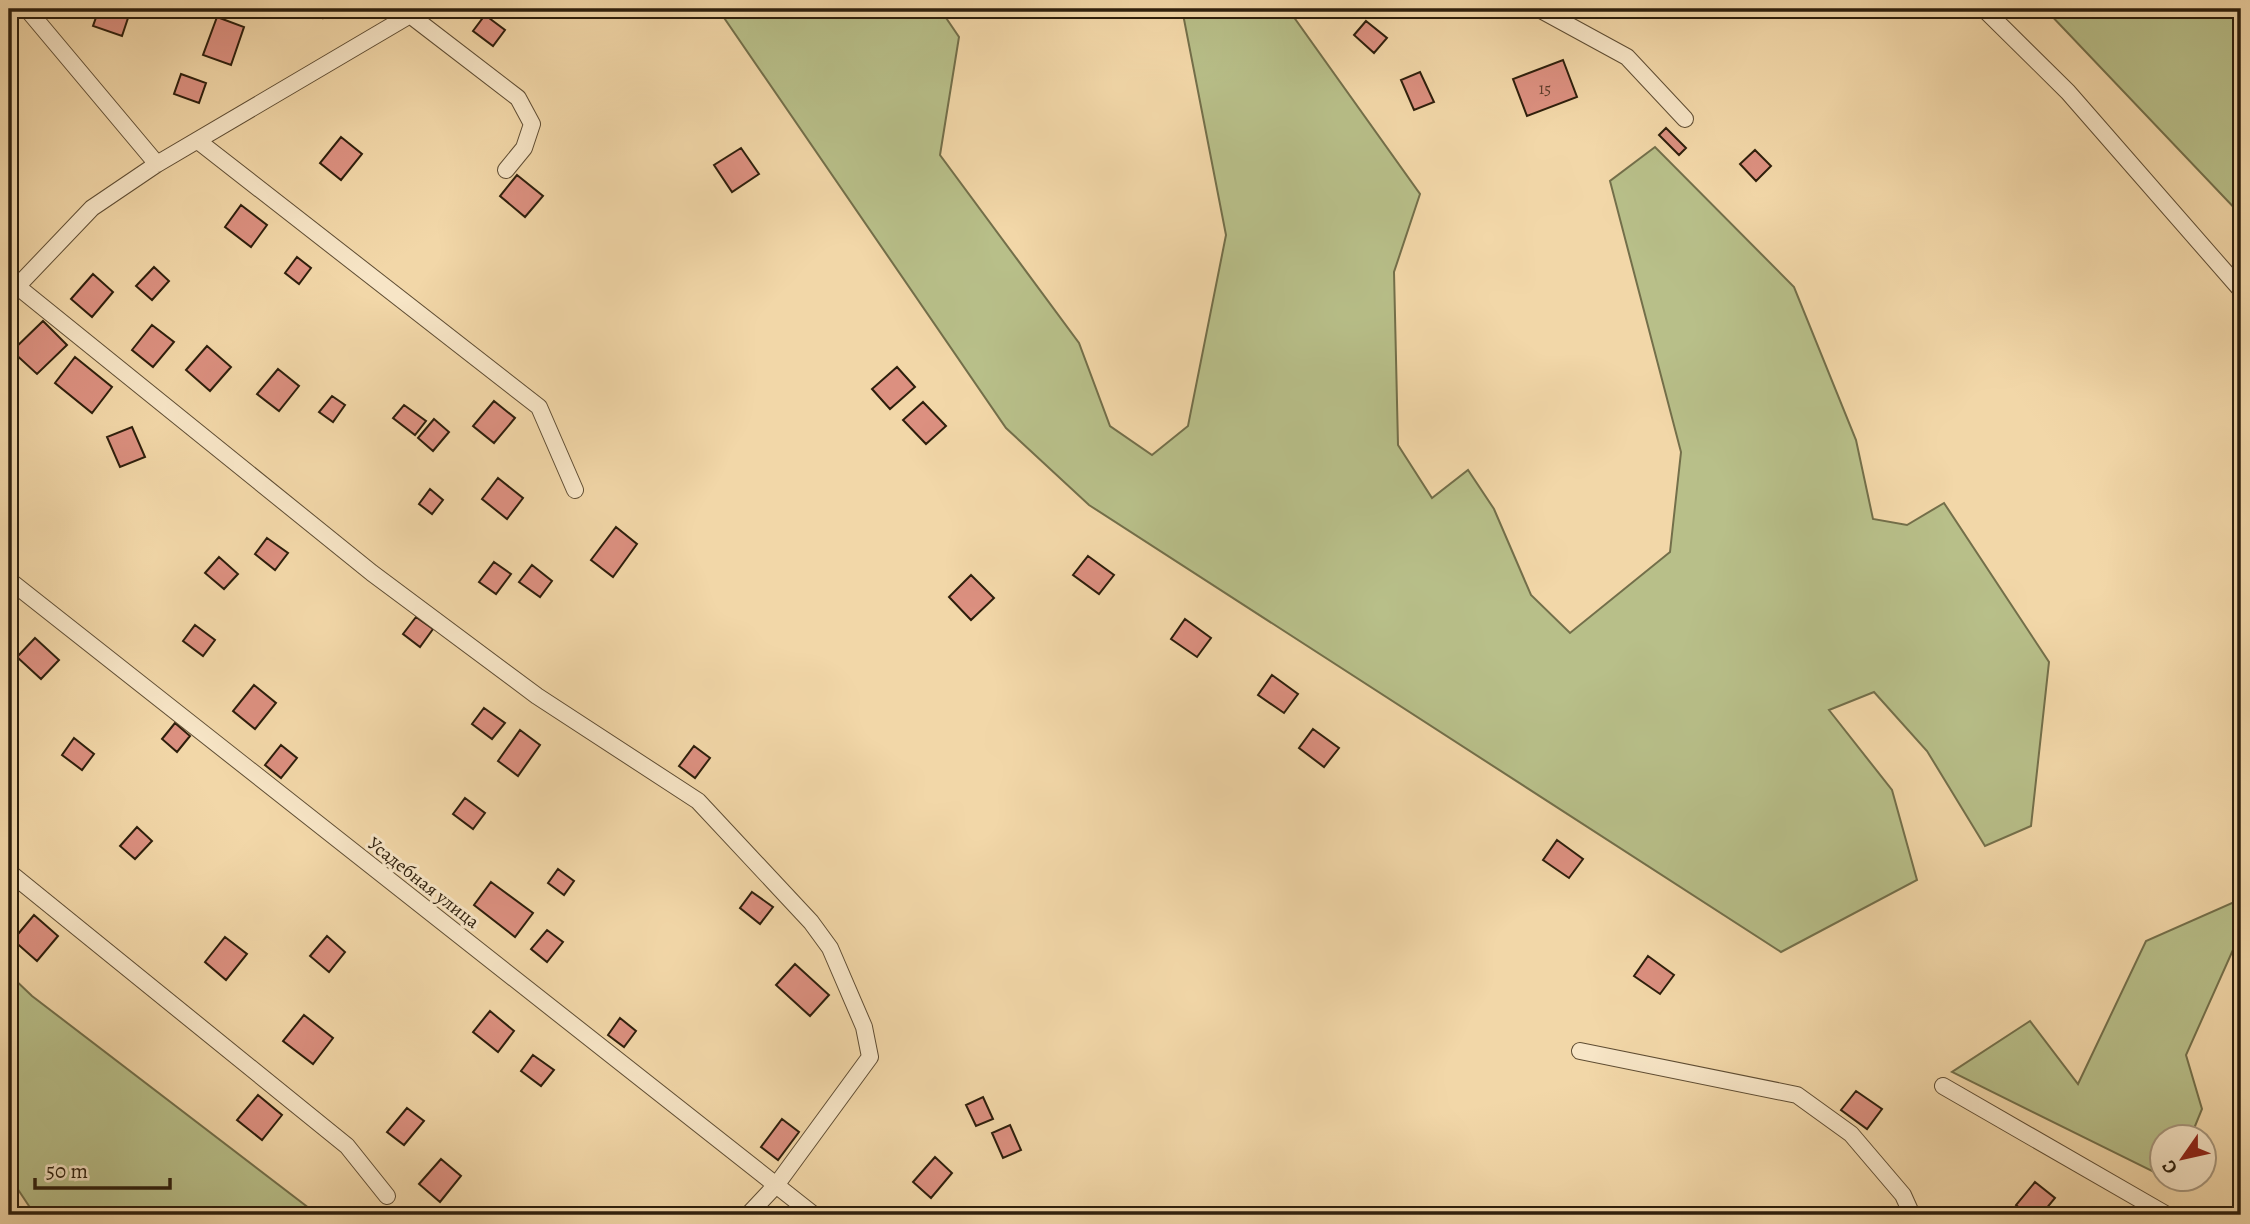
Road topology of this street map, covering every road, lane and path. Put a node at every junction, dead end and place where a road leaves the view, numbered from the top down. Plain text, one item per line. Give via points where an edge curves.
1 (27, 9) edge
2 (1539, 9) edge
3 (1984, 9) edge
4 (1685, 119) dead end
5 (198, 141) junction
6 (157, 164) junction
7 (506, 170) dead end
8 (2241, 290) edge
9 (14, 291) edge
10 (575, 490) dead end
11 (9, 580) edge
12 (9, 872) edge
13 (1580, 1051) dead end
14 (1943, 1086) dead end
15 (777, 1184) junction
16 (387, 1196) dead end
17 (748, 1215) edge
18 (814, 1215) edge
19 (1912, 1215) edge
20 (2167, 1215) edge

1 - 6 street
2 - 4 street via 1626,57
3 - 8 street via 2068,92
5 - 6 street
5 - 7 street via 410,15 518,97 532,124 524,148
5 - 10 street via 539,407
6 - 9 street via 92,208
9 - 15 street via 372,573 537,696 698,801 811,922 830,948 864,1027 870,1057
11 - 15 street, Усадебная улица
12 - 16 street via 346,1146
13 - 19 street via 1797,1095 1851,1134 1903,1195
14 - 20 street
15 - 17 street
15 - 18 street, Усадебная улица

